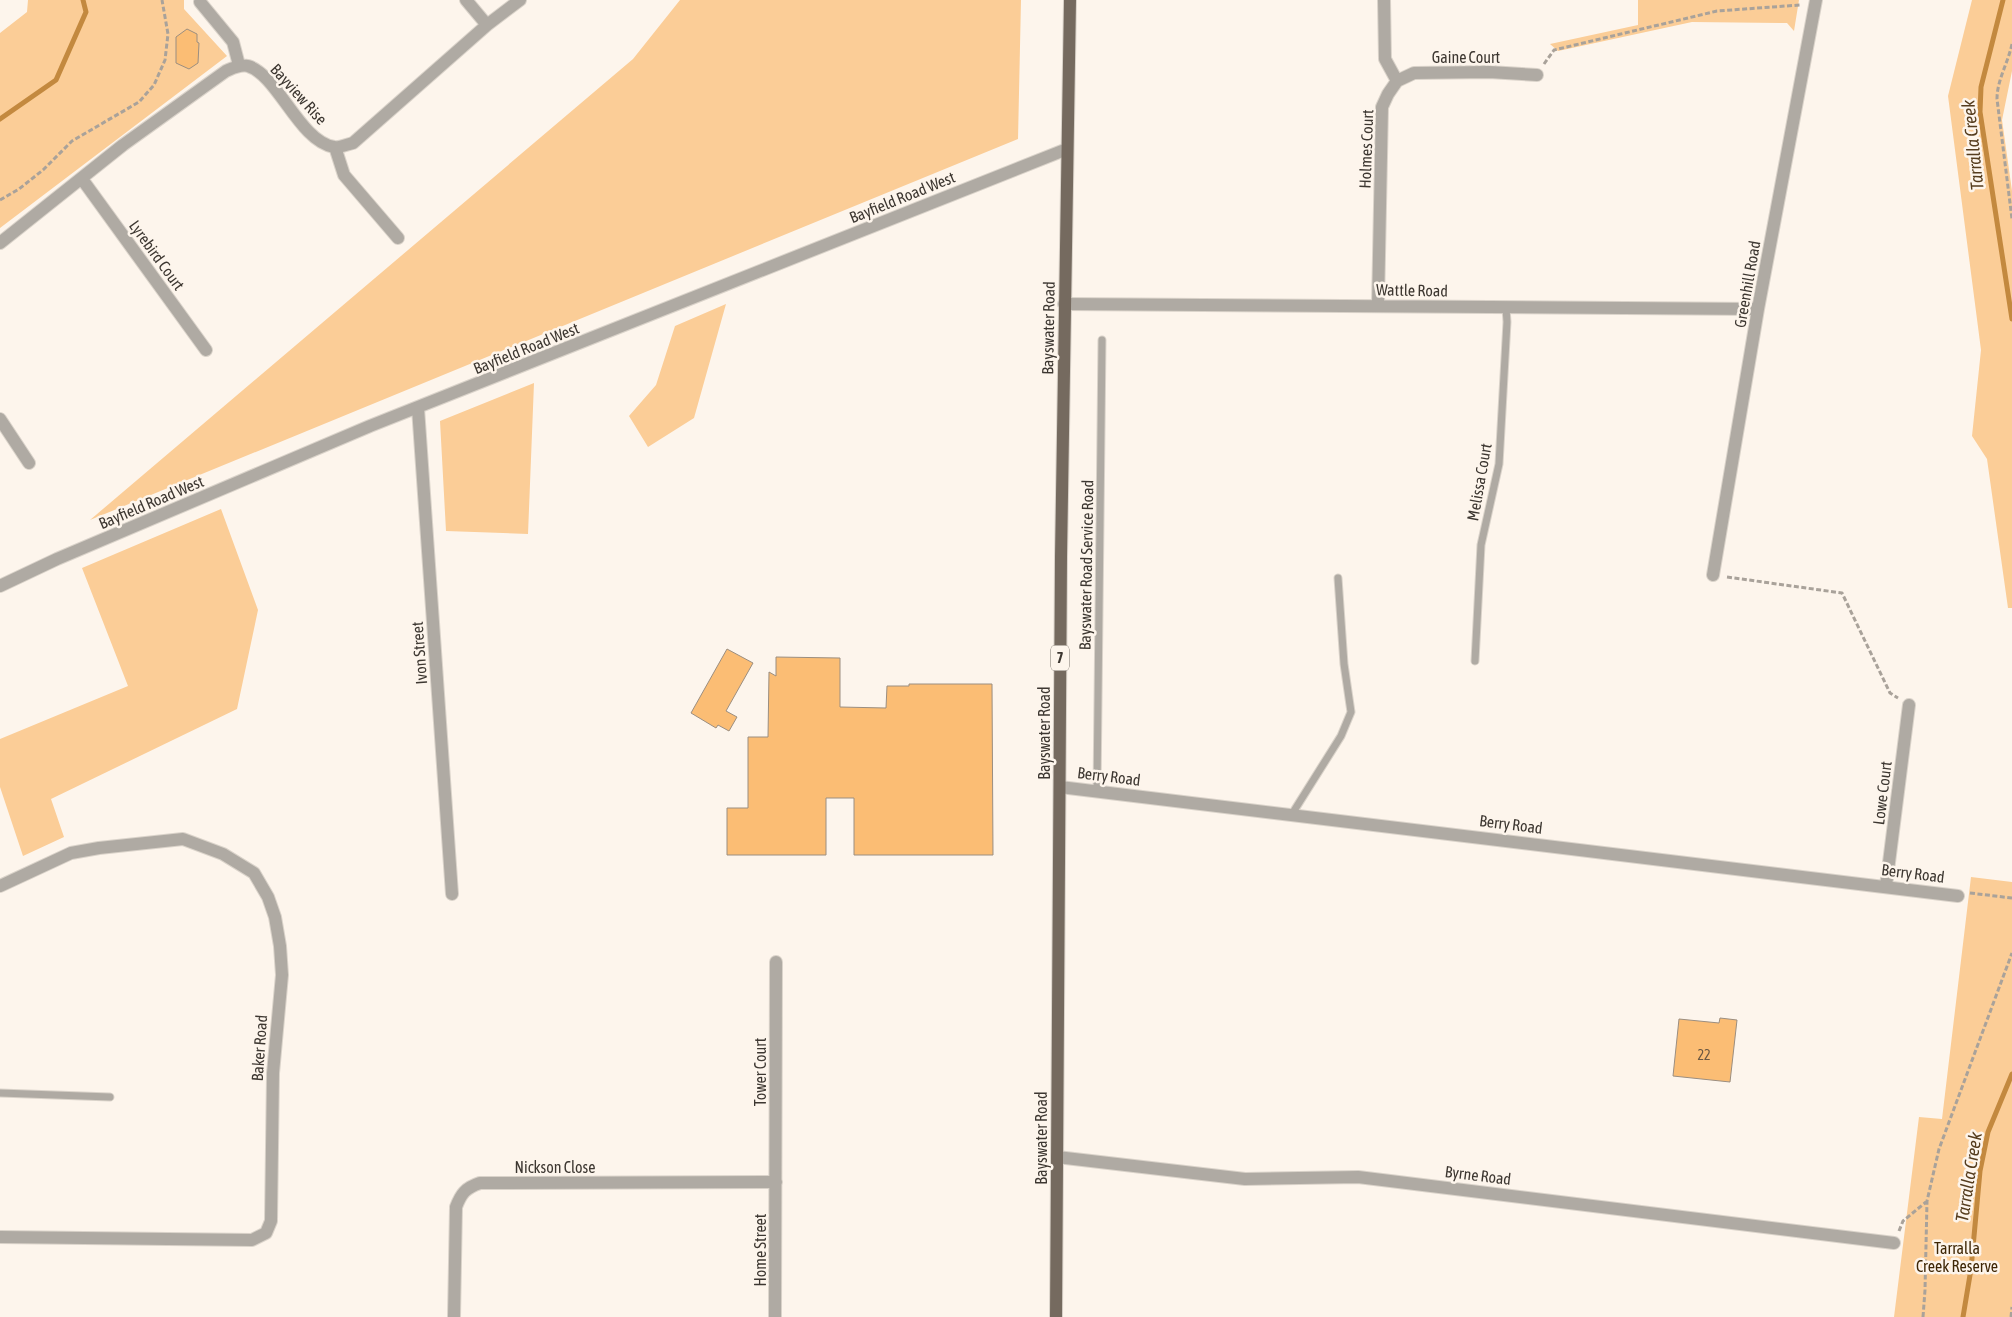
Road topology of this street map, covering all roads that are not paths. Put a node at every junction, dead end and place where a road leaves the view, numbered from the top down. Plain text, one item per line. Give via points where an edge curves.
1 (466, 0) edge
2 (520, 0) edge
3 (1070, 0) edge
4 (1384, 0) edge
5 (200, 2) dead end
6 (1815, 2) edge
7 (487, 25) junction
8 (239, 65) junction
9 (1537, 75) road end
10 (1397, 81) junction
11 (335, 147) junction
12 (1067, 149) junction
13 (82, 179) junction
14 (398, 238) dead end
15 (0, 243) edge
16 (1064, 304) junction
17 (1378, 305) junction
18 (1506, 308) junction
19 (1758, 309) junction
20 (1102, 340) dead end
21 (206, 350) dead end
22 (418, 408) junction
23 (0, 419) edge
24 (29, 463) dead end
25 (1713, 575) road end
26 (1338, 578) dead end
27 (0, 586) edge
28 (1475, 661) dead end
29 (1909, 705) road end
30 (1060, 787) junction
31 (1097, 791) junction
32 (1292, 814) junction
33 (0, 886) edge
34 (1886, 886) junction
35 (452, 894) dead end
36 (1962, 894) road end
37 (776, 962) dead end
38 (0, 1093) edge
39 (110, 1097) dead end
40 (1057, 1157) junction
41 (776, 1182) junction
42 (0, 1237) edge
43 (1894, 1243) road end
44 (454, 1317) edge
45 (775, 1317) edge
46 (1056, 1317) edge

1 - 7 street
2 - 7 street
3 - 12 main road, Bayswater Road / 7
4 - 10 street via 1385,59
5 - 8 street via 233,42
6 - 19 street, Greenhill Road
7 - 11 street via 353,143
8 - 11 street, Bayview Rise via 248,66 262,75 314,138
8 - 13 street via 139,133
9 - 10 street, Gaine Court via 1414,73
10 - 17 street, Holmes Court via 1382,107
11 - 14 street via 344,175
12 - 16 main road, Bayswater Road / 7
12 - 22 street, Bayfield Road West
13 - 15 street
13 - 21 street, Lyrebird Court
16 - 17 street, Wattle Road
16 - 30 main road, Bayswater Road / 7
17 - 18 street, Wattle Road
18 - 19 street, Wattle Road
18 - 28 lane, Melissa Court via 1499,464 1481,545
19 - 25 street, Greenhill Road
20 - 31 lane, Bayswater Road Service Road
22 - 27 street, Bayfield Road West via 56,559
22 - 35 street, Ivon Street
23 - 24 street
26 - 32 lane via 1351,712 1341,736
29 - 34 street, Lowe Court
30 - 31 street, Berry Road
30 - 40 main road, Bayswater Road / 7
31 - 32 street, Berry Road
32 - 34 street, Berry Road
33 - 42 street, Baker Road via 71,853 183,838 223,854 254,873 275,917 282,975 273,1073 271,1221 266,1233 252,1240
34 - 36 street, Berry Road
37 - 41 street, Tower Court
38 - 39 lane
40 - 43 street, Byrne Road via 1246,1179 1358,1177
40 - 46 main road, Bayswater Road / 7
41 - 44 street, Nickson Close via 480,1183 468,1187 456,1207
41 - 45 street, Home Street

